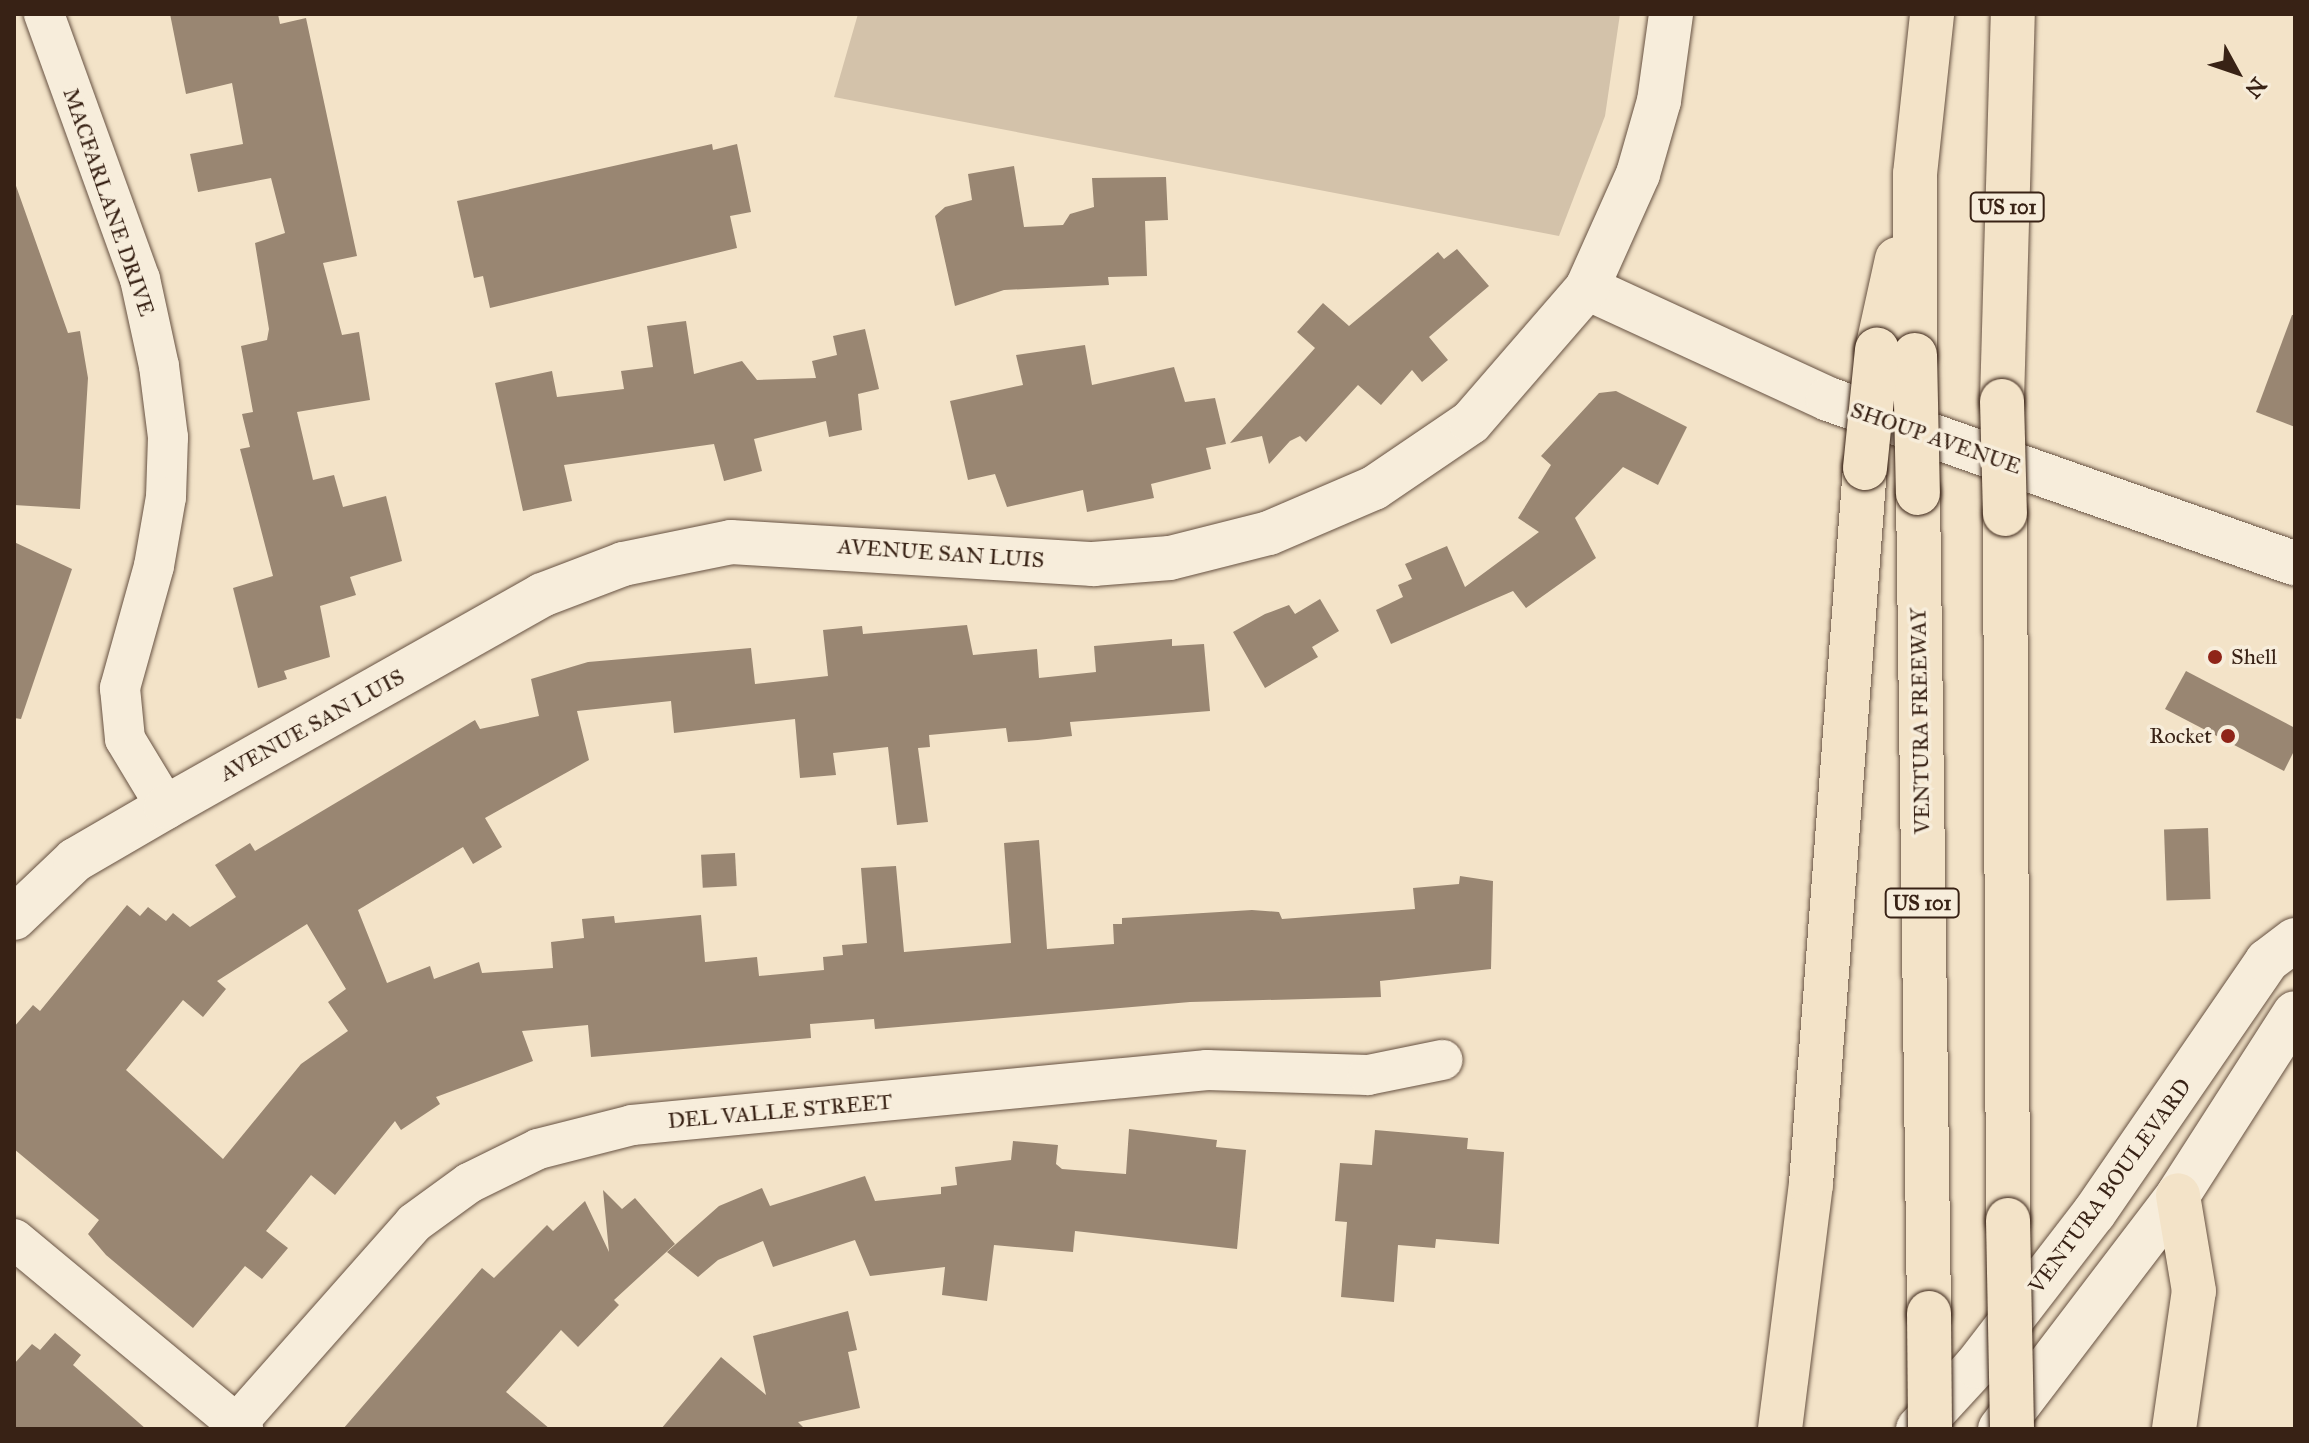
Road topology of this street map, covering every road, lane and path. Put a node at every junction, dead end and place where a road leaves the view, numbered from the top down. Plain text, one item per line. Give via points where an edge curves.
1 (44, 14) edge
2 (1671, 14) edge
3 (1932, 14) edge
4 (2013, 14) edge
5 (1587, 288) junction
6 (1896, 352) junction
7 (2295, 563) edge
8 (166, 807) junction
9 (14, 918) edge
10 (2295, 940) edge
11 (2295, 1013) edge
12 (1442, 1060) dead end
13 (2178, 1195) junction
14 (14, 1239) edge
15 (237, 1427) edge
16 (1780, 1429) edge
17 (1918, 1429) edge
18 (1930, 1429) edge
19 (2000, 1429) edge
20 (2012, 1429) edge
21 (2174, 1429) edge

1 - 8 street, MACFARLANE DRIVE via 140,279 159,366 168,437 166,497 154,566 120,688 125,739
2 - 5 street, AVENUE SAN LUIS via 1659,101 1638,174
3 - 6 highway, VENTURA FREEWAY / US 101
4 - 20 highway, US 101, bridge via 2002,401
5 - 7 street, SHOUP AVENUE via 1828,399
5 - 8 street, AVENUE SAN LUIS via 1471,422 1374,488 1269,533 1170,558 1093,564 731,542 623,564 542,595
6 - 16 highway, bridge via 1865,468 1813,1168
6 - 18 highway, VENTURA FREEWAY / US 101, bridge via 1918,493
8 - 9 street, AVENUE SAN LUIS via 75,860
10 - 17 street, VENTURA BOULEVARD via 2267,961 2094,1213 1976,1366
11 - 13 street
12 - 15 street, DEL VALLE STREET via 1368,1075 1207,1070 648,1123 538,1149 469,1183 414,1223
13 - 19 street
13 - 21 highway via 2194,1291
14 - 15 street

